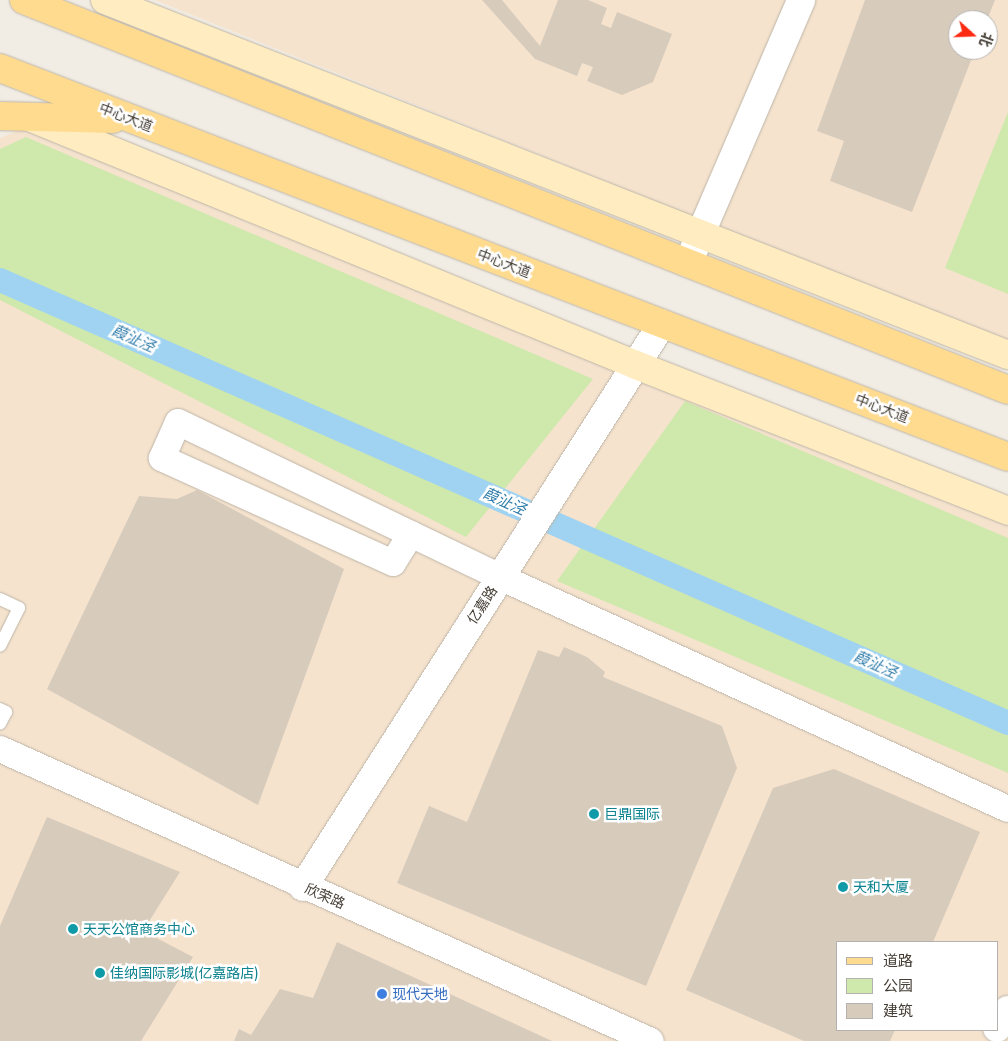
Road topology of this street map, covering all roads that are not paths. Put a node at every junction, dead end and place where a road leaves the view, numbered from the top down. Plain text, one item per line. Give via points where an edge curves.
1 (24, 0) edge
2 (79, 0) edge
3 (106, 0) edge
4 (801, 0) edge
5 (101, 31) junction
6 (0, 68) edge
7 (0, 116) edge
8 (32, 118) junction
9 (131, 119) junction
10 (699, 233) junction
11 (688, 263) junction
12 (662, 324) junction
13 (1008, 355) edge
14 (636, 365) junction
15 (1008, 390) edge
16 (1008, 457) edge
17 (1008, 511) edge
18 (411, 534) junction
19 (500, 577) junction
20 (0, 599) edge
21 (0, 646) edge
22 (0, 709) edge
23 (0, 724) edge
24 (0, 749) edge
25 (1008, 809) edge
26 (302, 887) junction
27 (1008, 1010) edge
28 (998, 1026) edge
29 (651, 1041) edge

1 - 5 main road
2 - 5 main road
3 - 10 main road
4 - 10 street
5 - 11 main road
6 - 9 main road, 中心大道
7 - 8 main road
8 - 9 main road
8 - 14 main road
9 - 12 main road, 中心大道
10 - 11 street
10 - 13 main road
11 - 15 main road
12 - 14 street, 亿嘉路
12 - 16 main road, 中心大道
14 - 17 main road
14 - 19 street, 亿嘉路
18 - 18 street via 178,422 162,458 393,563
18 - 19 street
19 - 25 street
19 - 26 street, 亿嘉路
20 - 21 lane via 19,608
22 - 23 lane via 6,712
24 - 26 street, 欣荣路
26 - 29 street, 欣荣路
27 - 28 street

